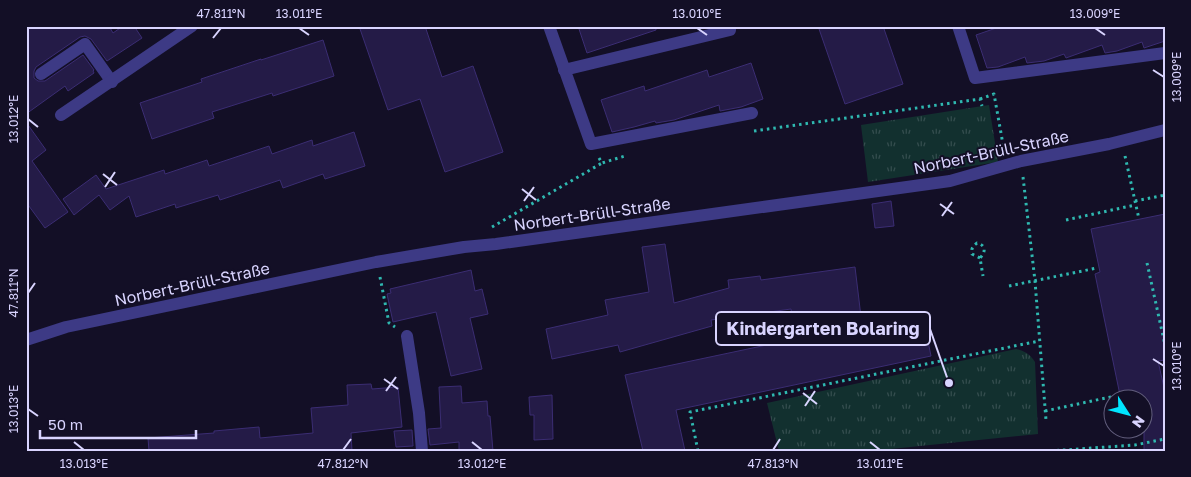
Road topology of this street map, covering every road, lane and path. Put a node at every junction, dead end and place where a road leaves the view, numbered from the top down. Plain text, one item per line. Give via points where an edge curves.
1 (192, 26) edge
2 (549, 26) edge
3 (958, 26) edge
4 (730, 30) dead end
5 (1165, 52) edge
6 (564, 70) junction
7 (41, 74) dead end
8 (112, 82) junction
9 (977, 100) junction
10 (982, 106) dead end
11 (752, 113) dead end
12 (61, 116) dead end
13 (1165, 130) edge
14 (747, 132) dead end
15 (1122, 141) junction
16 (591, 144) junction
17 (628, 155) dead end
18 (1006, 156) dead end
19 (1021, 161) junction
20 (602, 163) junction
21 (1165, 195) edge
22 (1135, 203) junction
23 (1139, 219) dead end
24 (1066, 220) dead end
25 (464, 247) junction
26 (980, 258) junction
27 (1147, 263) dead end
28 (1097, 268) dead end
29 (983, 276) dead end
30 (1034, 281) junction
31 (1010, 286) dead end
32 (384, 295) dead end
33 (407, 336) joint
34 (26, 340) edge
35 (1039, 341) junction
36 (1165, 345) edge
37 (1104, 398) edge
38 (1045, 411) junction
39 (1046, 420) dead end
40 (1165, 440) edge
41 (422, 451) edge
42 (698, 451) edge
43 (1050, 451) edge

1 - 8 street
2 - 6 street
3 - 5 street via 975,78
4 - 6 street
6 - 16 street
7 - 8 street via 85,44
8 - 12 street
9 - 10 path via 980,99
9 - 14 path
9 - 18 path via 994,94
11 - 16 street
13 - 15 street, Norbert-Brüll-Straße
15 - 19 street, Norbert-Brüll-Straße
15 - 22 path
16 - 20 path
17 - 20 path
19 - 25 street, Norbert-Brüll-Straße via 950,181
19 - 30 path
20 - 25 path via 492,227
21 - 22 path
22 - 23 path
22 - 24 path
25 - 34 street, Norbert-Brüll-Straße via 206,297 66,327
26 - 26 path via 985,251 977,243 971,250
26 - 29 path
27 - 36 path
28 - 30 path
30 - 31 path
30 - 35 path
32 - 33 path via 389,323
33 - 41 street
35 - 38 path
35 - 42 path via 690,412
37 - 38 path
38 - 39 path
40 - 43 path

